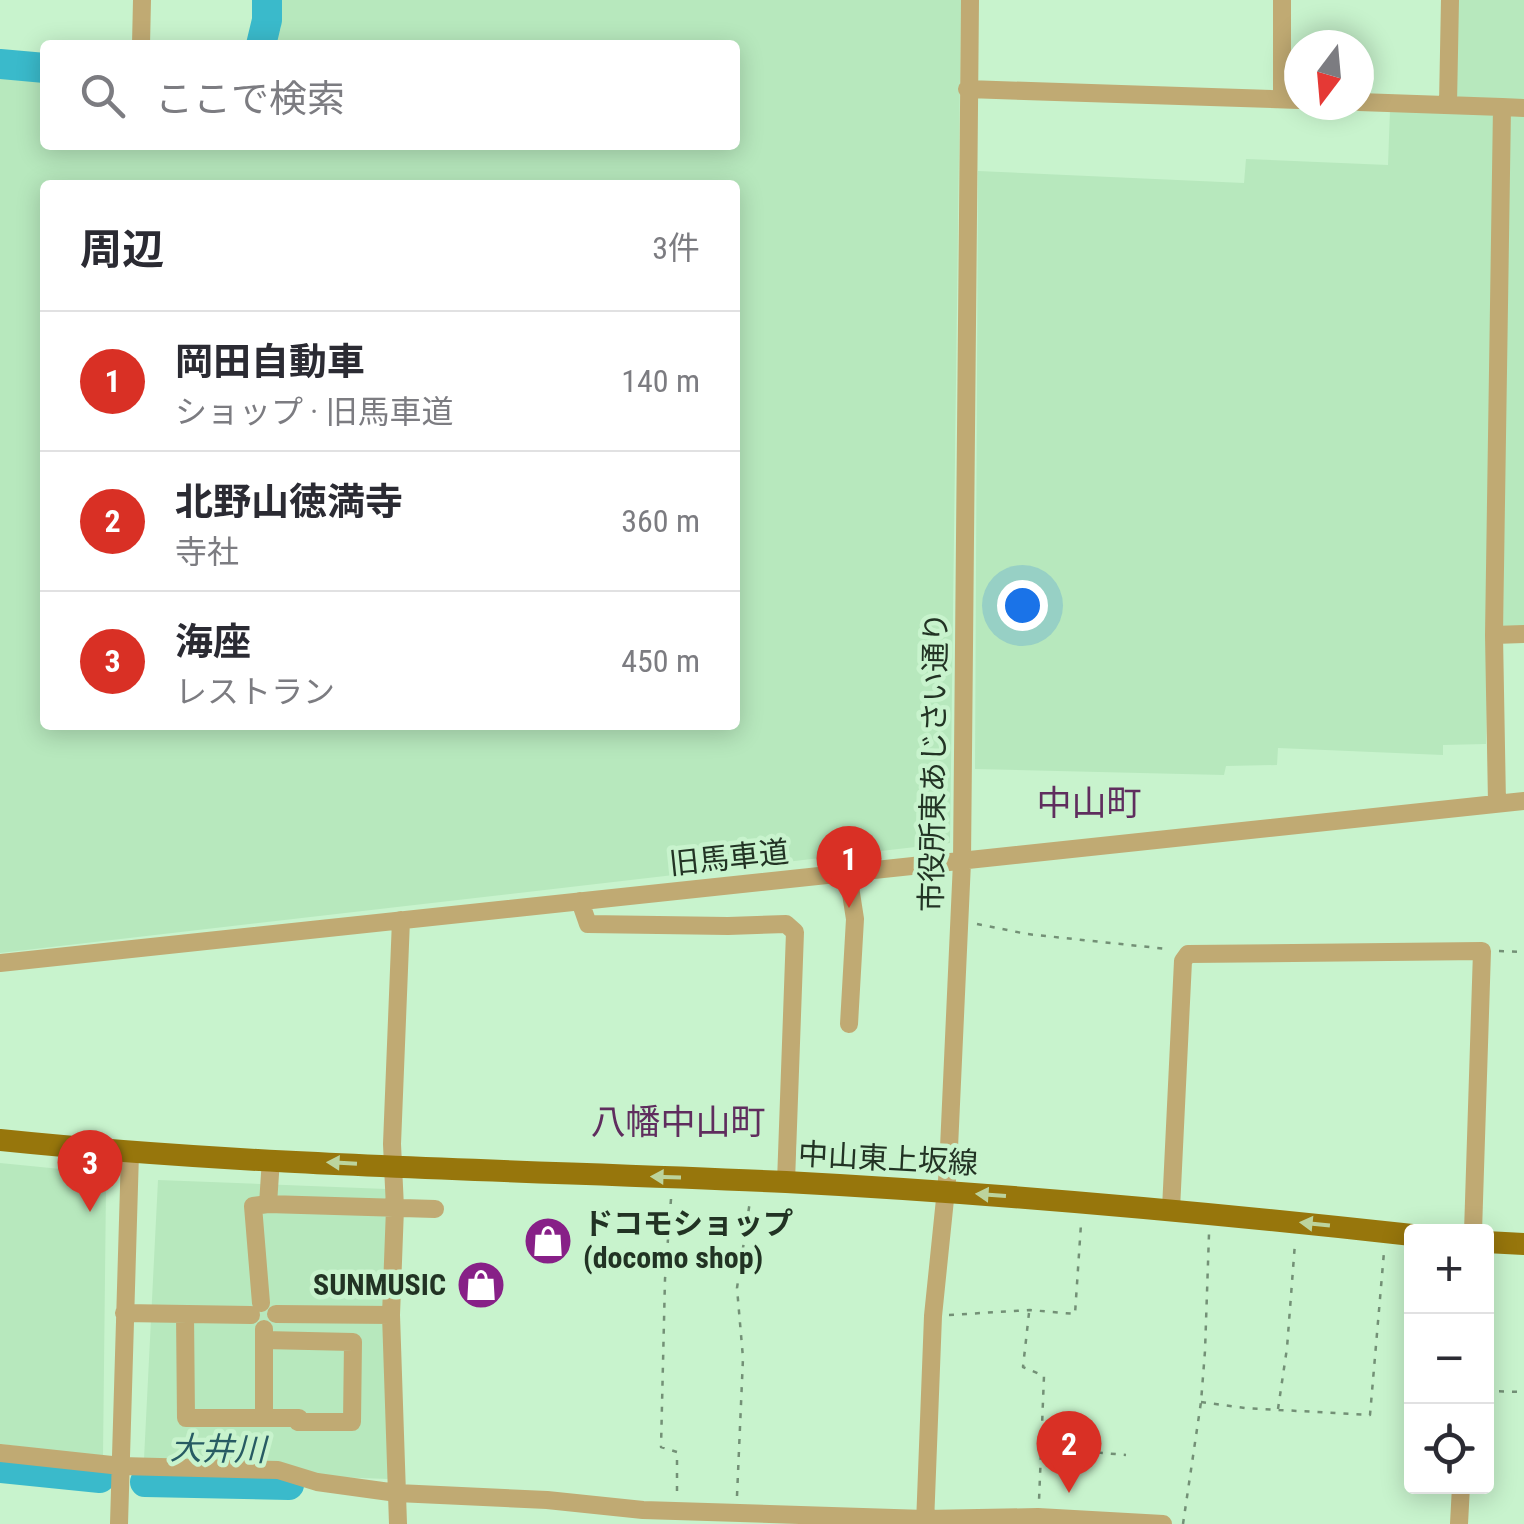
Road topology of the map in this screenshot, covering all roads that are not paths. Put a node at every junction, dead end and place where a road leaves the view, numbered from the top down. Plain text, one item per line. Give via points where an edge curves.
1 (142, 0) edge
2 (970, 0) edge
3 (1282, 0) edge
4 (1450, 0) edge
5 (1284, 30) edge
6 (141, 40) edge
7 (968, 89) junction
8 (1284, 99) edge
9 (1374, 102) edge
10 (1448, 104) junction
11 (1502, 107) junction
12 (1524, 108) edge
13 (1524, 634) edge
14 (1494, 635) junction
15 (1524, 801) edge
16 (1497, 803) junction
17 (962, 862) junction
18 (848, 874) junction
19 (580, 902) junction
20 (401, 920) junction
21 (0, 963) edge
22 (849, 1024) dead end
23 (0, 1140) edge
24 (130, 1153) junction
25 (271, 1159) junction
26 (393, 1166) junction
27 (786, 1182) junction
28 (945, 1192) junction
29 (268, 1204) junction
30 (395, 1208) junction
31 (435, 1208) dead end
32 (1171, 1209) junction
33 (1473, 1224) edge
34 (1404, 1233) edge
35 (1494, 1242) edge
36 (1524, 1244) edge
37 (124, 1313) junction
38 (185, 1314) junction
39 (391, 1315) junction
40 (263, 1320) junction
41 (264, 1418) junction
42 (0, 1452) edge
43 (121, 1466) junction
44 (397, 1493) junction
45 (1460, 1494) edge
46 (924, 1521) edge
47 (119, 1524) edge
48 (398, 1524) edge
49 (1164, 1524) edge
50 (1458, 1524) edge

1 - 6 street
2 - 7 street, 市役所東あじさい通り
3 - 5 street
4 - 10 street
7 - 8 street
7 - 17 street, 市役所東あじさい通り
9 - 10 street
10 - 11 street
11 - 12 street
11 - 14 street
13 - 14 street
14 - 16 street
15 - 16 street, 旧馬車道
16 - 17 street, 旧馬車道
17 - 18 street, 旧馬車道
17 - 28 street, 市役所東あじさい通り
18 - 19 street, 旧馬車道
18 - 22 street via 855,918
19 - 20 street, 旧馬車道
19 - 27 street via 588,924 786,924 795,932
20 - 21 street, 旧馬車道
20 - 26 street
23 - 24 main road, 中山東上坂線
24 - 25 main road, 中山東上坂線
24 - 37 street
26 -> 25 main road, 中山東上坂線
25 - 29 street
27 -> 26 main road, 中山東上坂線
26 - 30 street
27 - 28 main road, 中山東上坂線
32 -> 28 main road, 中山東上坂線
28 - 46 street, 市役所東あじさい通り
29 - 30 street
29 - 40 street via 253,1206
30 - 31 street
30 - 39 street
32 - 33 street via 1188,954 1482,951
34 -> 32 main road, 中山東上坂線
35 - 36 main road
37 - 38 street
37 - 43 street
38 - 40 street
38 - 41 street via 186,1418
39 - 40 street
39 - 44 street
40 - 41 street
40 - 41 street via 352,1342 352,1422
42 - 43 street
43 - 44 street via 278,1470
43 - 47 street
44 - 46 street
44 - 48 street
45 - 50 street
46 - 49 street

